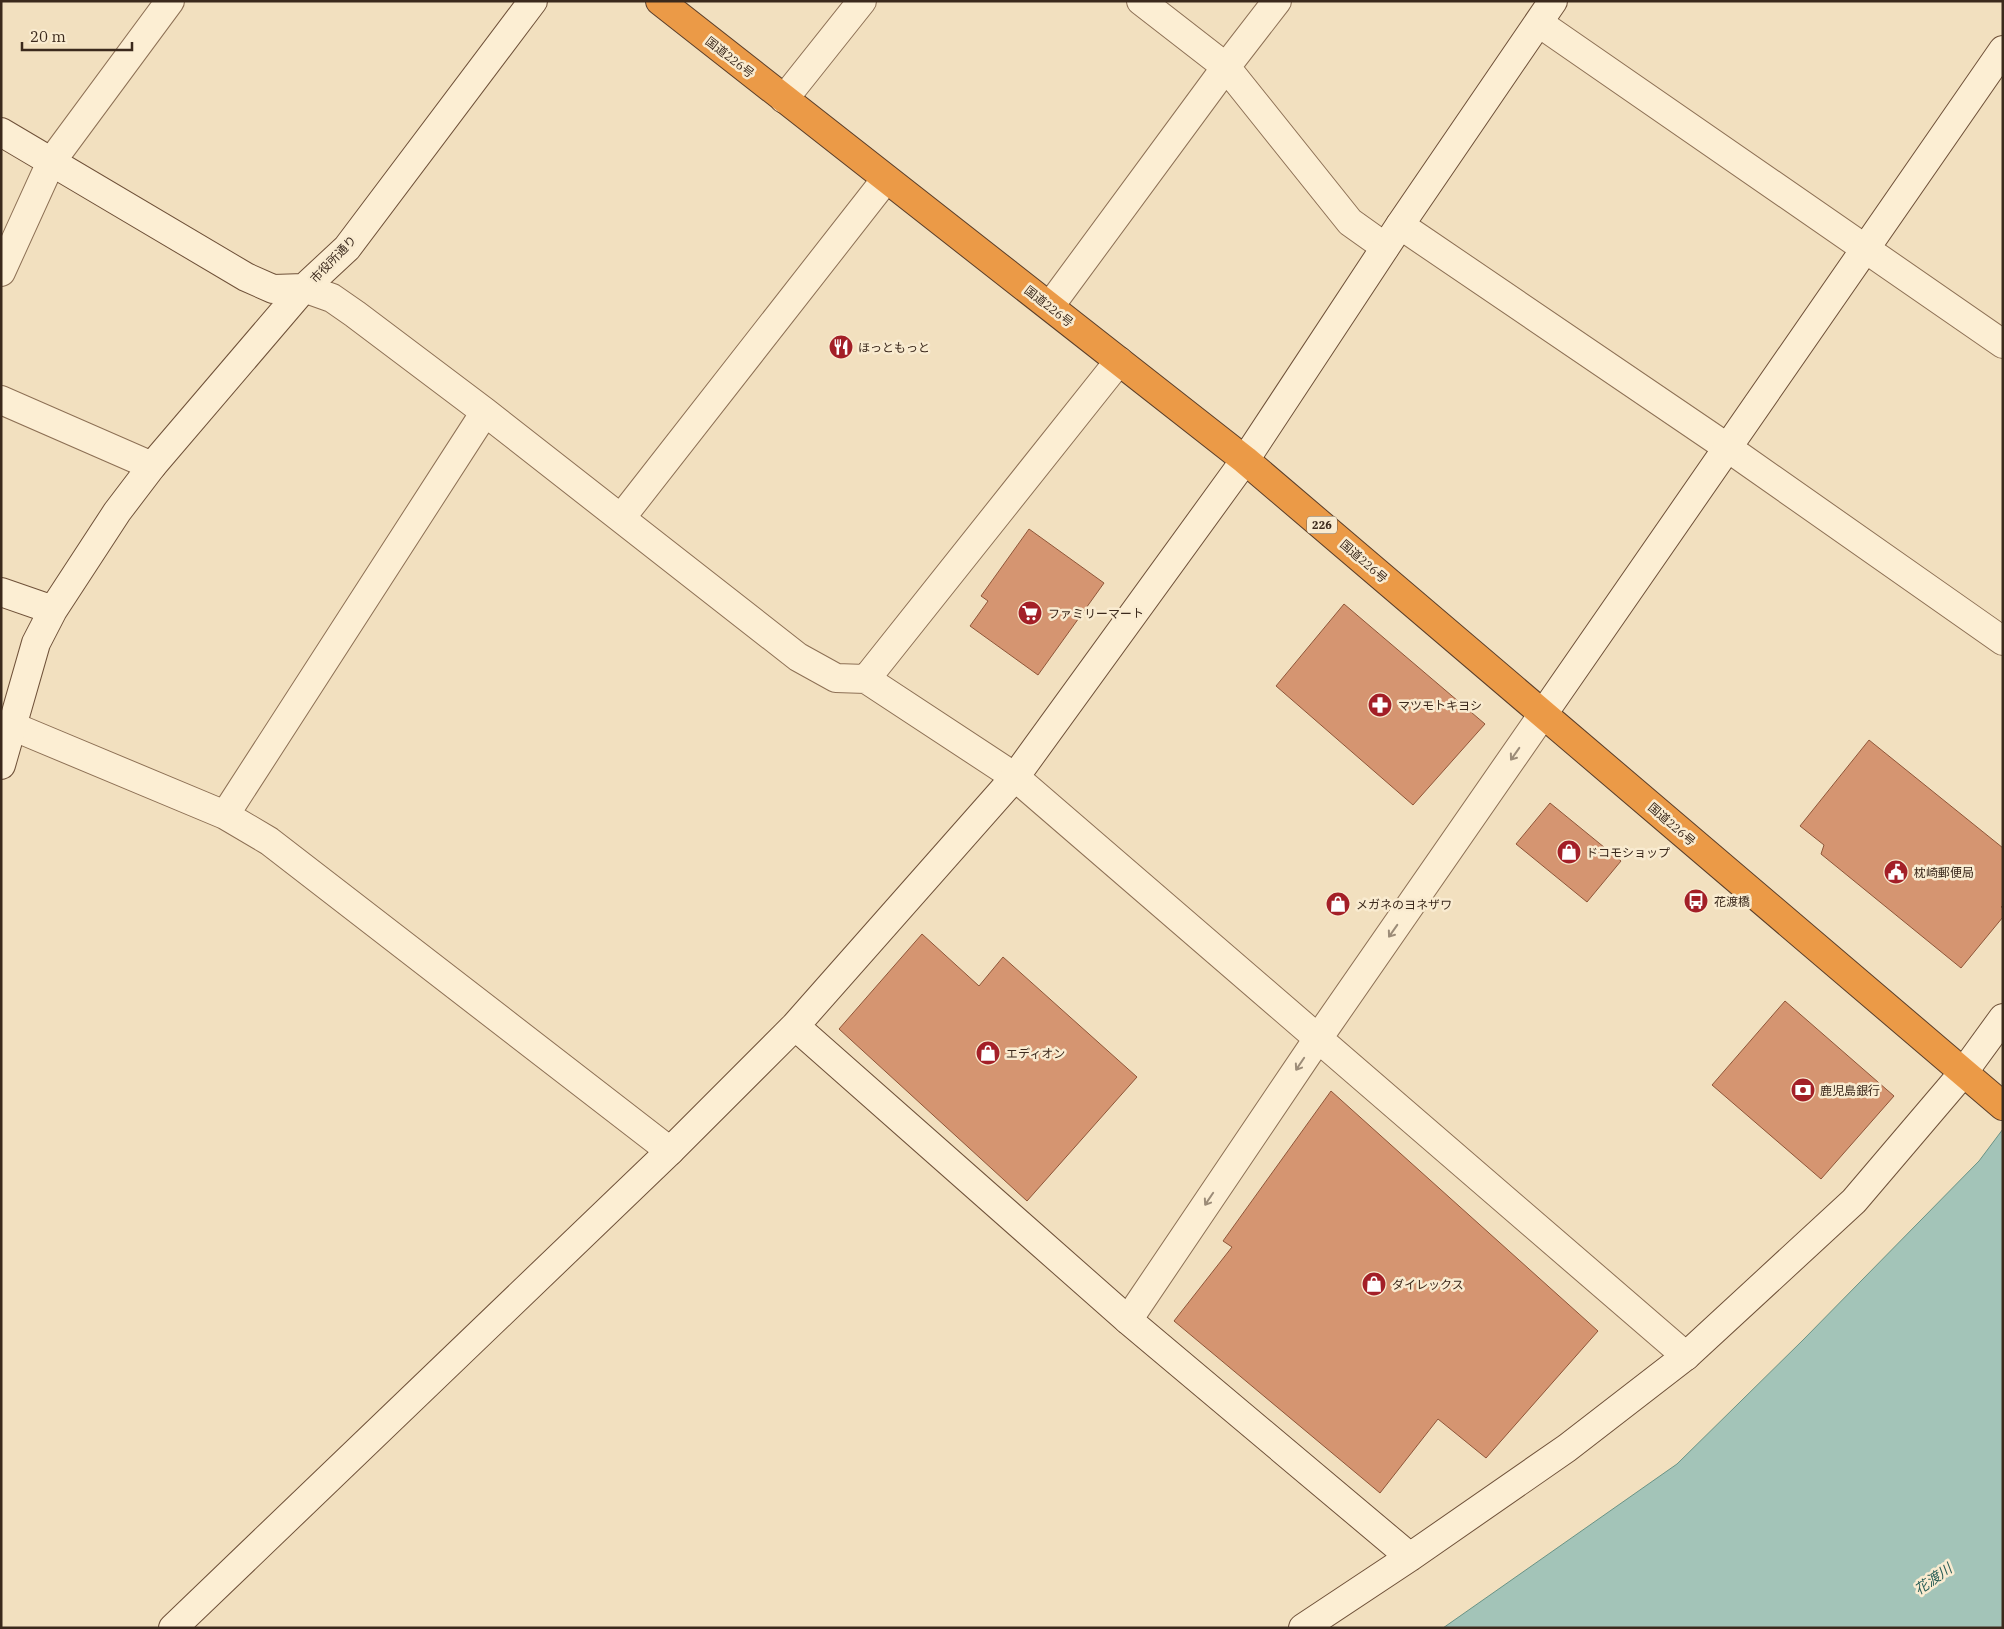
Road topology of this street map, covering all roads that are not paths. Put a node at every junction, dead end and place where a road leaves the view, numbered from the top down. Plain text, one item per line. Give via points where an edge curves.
1 (170, 1) edge
2 (533, 1) edge
3 (660, 1) edge
4 (862, 1) edge
5 (1141, 1) edge
6 (1277, 1) edge
7 (1546, 12) edge
8 (2003, 50) edge
9 (1226, 67) junction
10 (784, 99) junction
11 (1, 132) edge
12 (51, 162) junction
13 (886, 179) junction
14 (1392, 236) junction
15 (1865, 249) junction
16 (1, 272) edge
17 (304, 288) junction
18 (1050, 306) junction
19 (2003, 344) edge
20 (1119, 361) junction
21 (1, 400) edge
22 (485, 412) junction
23 (1728, 448) junction
24 (1246, 460) junction
25 (152, 466) junction
26 (621, 518) junction
27 (1, 592) edge
28 (54, 610) junction
29 (2003, 641) edge
30 (866, 679) junction
31 (1543, 714) junction
32 (12, 726) junction
33 (1, 765) edge
34 (1015, 776) junction
35 (226, 815) junction
36 (2003, 1018) edge
37 (795, 1026) junction
38 (1319, 1037) junction
39 (1963, 1073) junction
40 (1994, 1099) edge
41 (670, 1151) junction
42 (1128, 1320) junction
43 (1686, 1356) junction
44 (1410, 1557) junction
45 (173, 1628) edge
46 (1303, 1628) edge

1 - 12 street
2 - 17 street, 市役所通り via 347,248
3 - 10 highway, 国道226号 / 226
4 - 10 street
5 - 9 street
6 - 9 street
7 - 14 street
7 - 15 street
8 - 15 street
9 - 14 street via 1350,222
9 - 18 street
10 - 13 highway, 国道226号 / 226
11 - 12 street, 市役所通り
12 - 16 street
12 - 17 street, 市役所通り via 246,277 274,289
13 - 18 highway, 国道226号 / 226
13 - 26 street
14 - 23 street
14 - 24 street
15 - 19 street
15 - 23 street
17 - 22 street via 332,298
17 - 25 street
18 - 20 highway, 国道226号 / 226
20 - 24 highway, 国道226号 / 226
20 - 30 street
21 - 25 street
22 - 26 street
22 - 35 street
23 - 29 street
23 - 31 street
24 - 31 highway, 国道226号 / 226
24 - 34 street
25 - 28 street via 117,512
26 - 30 street via 798,657 836,678
27 - 28 street
28 - 32 street via 36,643
30 - 34 street
31 -> 38 street
31 - 39 highway, 国道226号 / 226
32 - 33 street
32 - 35 street
34 - 37 street
34 - 38 street
35 - 41 street via 269,840
36 - 39 street
37 - 41 street
37 - 42 street
38 -> 42 street
38 - 43 street
39 - 40 highway, 国道226号 / 226
39 - 43 street via 1854,1201
41 - 45 street
42 - 44 street
43 - 44 street via 1567,1448
44 - 46 street

